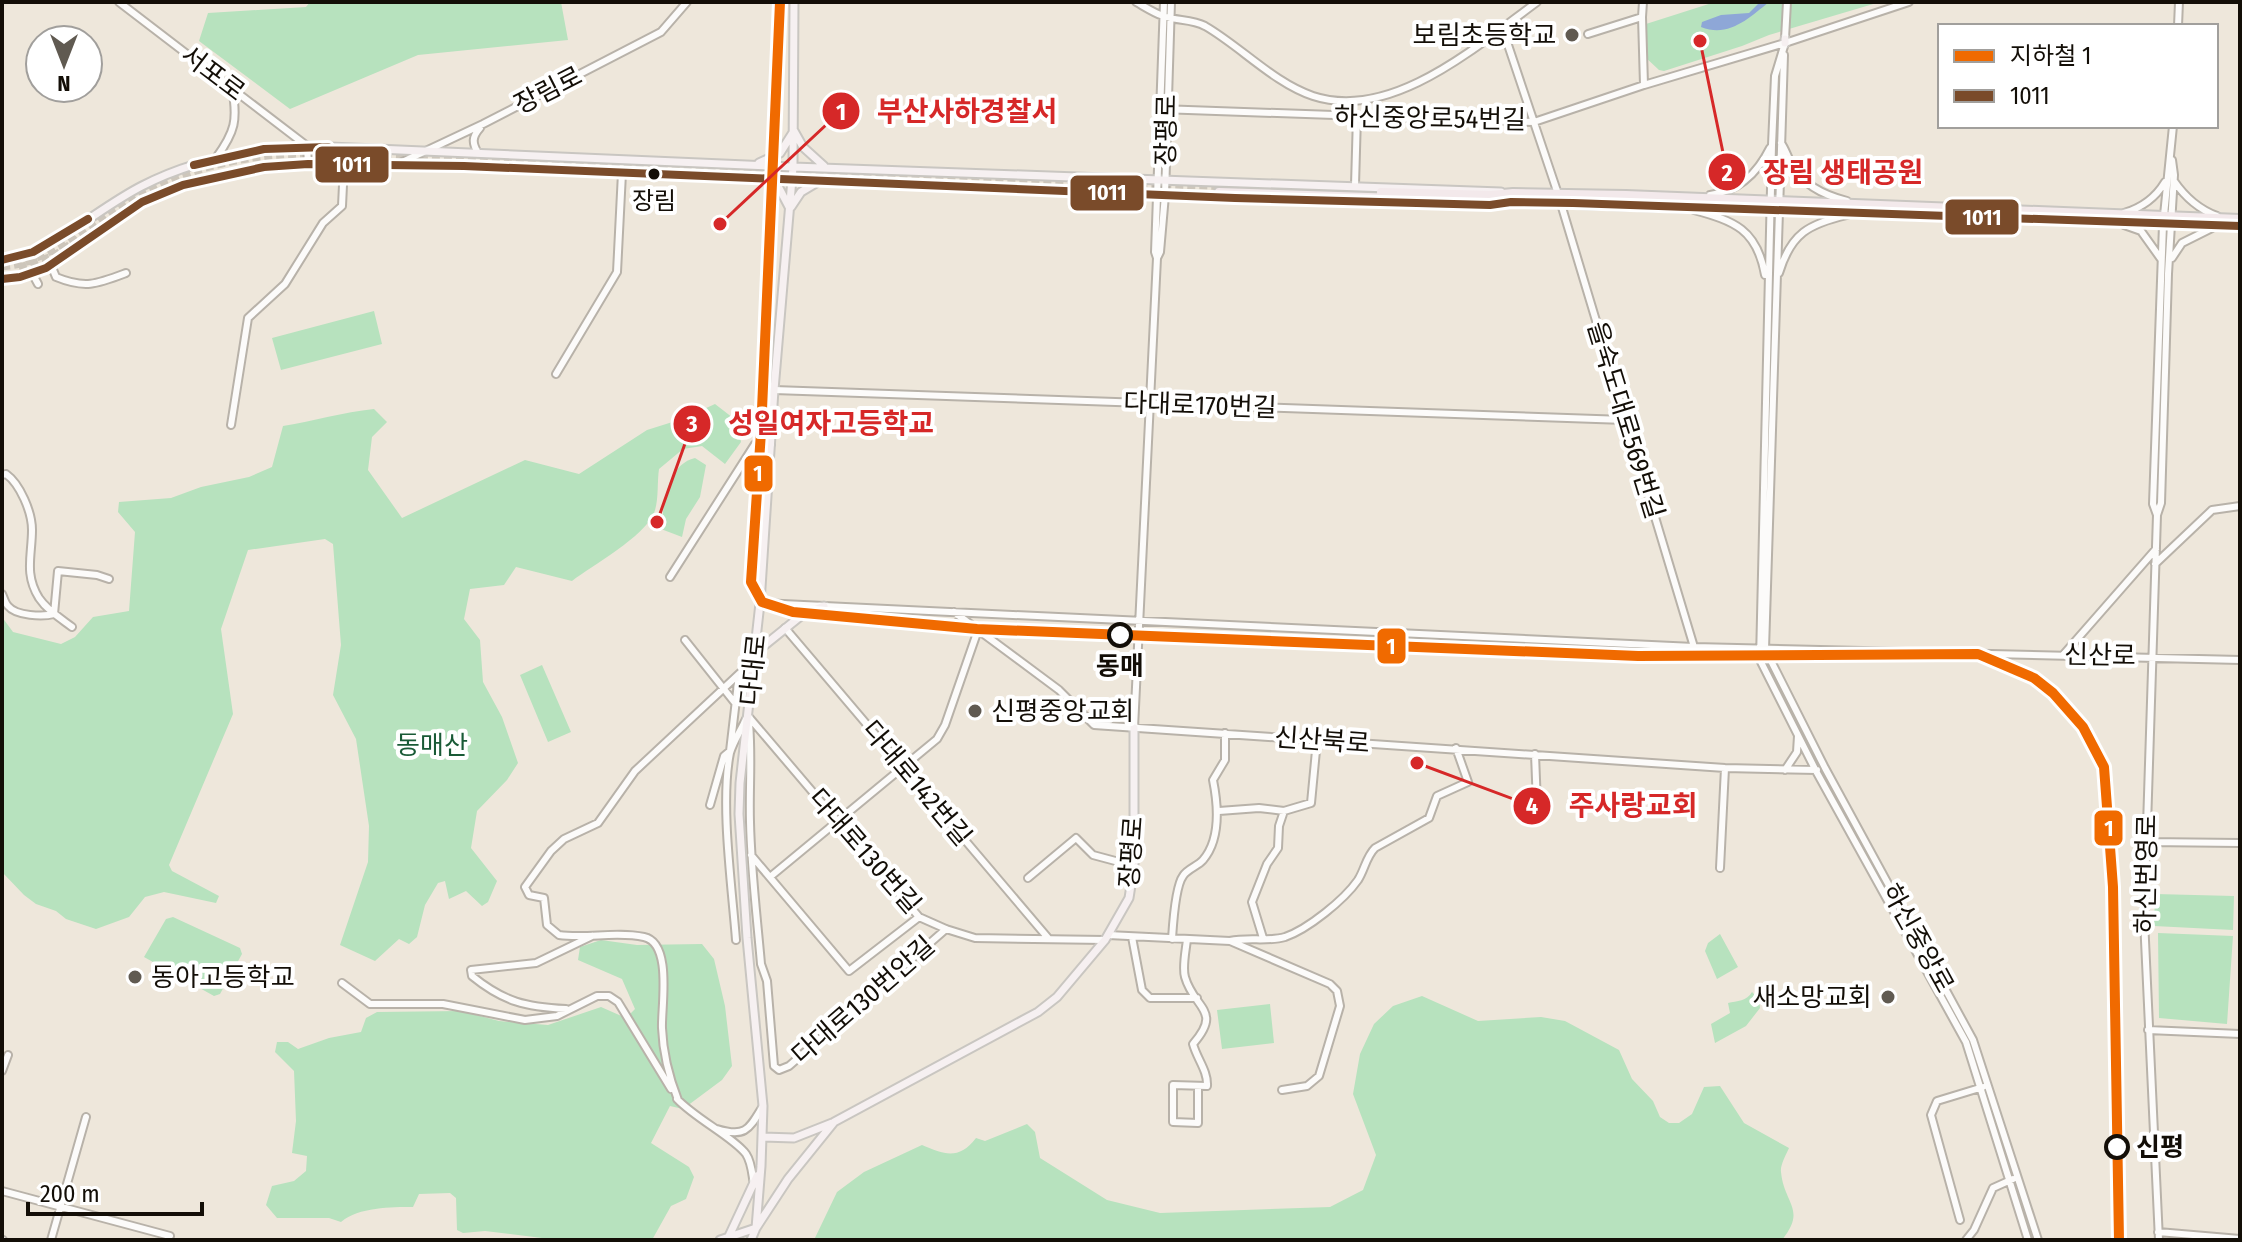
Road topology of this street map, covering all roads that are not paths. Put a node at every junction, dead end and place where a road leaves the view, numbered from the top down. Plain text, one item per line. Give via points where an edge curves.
1 (119, 2) edge
2 (687, 2) edge
3 (794, 2) edge
4 (1136, 2) edge
5 (1164, 2) edge
6 (1171, 2) edge
7 (1537, 2) edge
8 (1643, 2) edge
9 (1787, 2) edge
10 (1909, 2) edge
11 (2179, 2) edge
12 (1167, 17) junction
13 (1642, 17) junction
14 (2178, 24) edge
15 (1502, 27) junction
16 (1588, 34) dead end
17 (1785, 41) junction
18 (1644, 85) junction
19 (232, 88) junction
20 (1163, 109) junction
21 (1357, 116) junction
22 (1534, 122) junction
23 (483, 124) junction
24 (2173, 128) edge
25 (794, 131) junction
26 (1780, 142) junction
27 (1772, 145) junction
28 (307, 146) junction
29 (424, 151) junction
30 (478, 153) junction
31 (216, 159) junction
32 (308, 164) junction
33 (344, 164) junction
34 (398, 164) junction
35 (754, 165) junction
36 (793, 167) junction
37 (825, 167) junction
38 (622, 173) junction
39 (1162, 178) junction
40 (764, 179) junction
41 (2171, 180) junction
42 (792, 181) junction
43 (817, 182) junction
44 (1355, 185) junction
45 (1220, 189) tunnel mouth
46 (1161, 195) junction
47 (1512, 198) junction
48 (1559, 198) junction
49 (1693, 198) junction
50 (1769, 201) junction
51 (1855, 203) junction
52 (1780, 206) junction
53 (1683, 207) junction
54 (789, 209) junction
55 (1769, 211) junction
56 (2122, 213) junction
57 (1852, 214) junction
58 (2240, 219) edge
59 (2168, 220) junction
60 (2222, 222) junction
61 (2116, 224) junction
62 (2240, 226) edge
63 (2, 260) edge
64 (2162, 264) junction
65 (51, 265) junction
66 (32, 273) junction
67 (126, 273) dead end
68 (2168, 274) junction
69 (2, 279) edge
70 (1768, 279) junction
71 (1776, 280) junction
72 (38, 284) dead end
73 (556, 374) dead end
74 (774, 390) junction
75 (1148, 403) junction
76 (1625, 420) junction
77 (231, 425) dead end
78 (771, 444) junction
79 (2, 475) edge
80 (2240, 506) edge
81 (2157, 515) junction
82 (2156, 549) junction
83 (2155, 564) junction
84 (670, 577) dead end
85 (109, 579) dead end
86 (2, 594) edge
87 (760, 603) junction
88 (824, 606) junction
89 (954, 612) junction
90 (54, 614) junction
91 (1139, 621) junction
92 (72, 627) dead end
93 (785, 628) junction
94 (978, 630) junction
95 (685, 640) dead end
96 (1694, 647) junction
97 (1762, 649) junction
98 (2064, 654) junction
99 (754, 656) junction
100 (2151, 656) junction
101 (2240, 660) edge
102 (739, 673) junction
103 (723, 688) junction
104 (736, 704) junction
105 (748, 716) junction
106 (1134, 728) junction
107 (1225, 733) junction
108 (1798, 736) junction
109 (1317, 740) junction
110 (1456, 748) junction
111 (730, 751) junction
112 (1535, 754) junction
113 (903, 767) junction
114 (1725, 768) junction
115 (1825, 768) junction
116 (1785, 770) junction
117 (1816, 771) junction
118 (710, 805) dead end
119 (1537, 805) dead end
120 (1219, 811) junction
121 (1284, 811) junction
122 (837, 821) junction
123 (2147, 842) junction
124 (2240, 843) edge
125 (751, 855) junction
126 (1134, 866) junction
127 (1720, 868) dead end
128 (770, 877) junction
129 (1028, 878) dead end
130 (919, 917) junction
131 (946, 929) junction
132 (595, 934) junction
133 (1132, 937) junction
134 (1048, 938) junction
135 (1107, 938) junction
136 (1263, 938) junction
137 (1172, 939) junction
138 (1187, 939) junction
139 (736, 940) dead end
140 (1230, 941) junction
141 (342, 983) dead end
142 (1197, 998) junction
143 (570, 1009) junction
144 (2148, 1030) junction
145 (2240, 1034) edge
146 (1970, 1041) junction
147 (5, 1056) edge
148 (2, 1071) edge
149 (1198, 1086) junction
150 (1990, 1086) junction
151 (1979, 1089) junction
152 (1282, 1090) dead end
153 (678, 1100) junction
154 (763, 1106) junction
155 (86, 1117) dead end
156 (834, 1122) junction
157 (709, 1126) junction
158 (763, 1137) junction
159 (761, 1166) junction
160 (2018, 1176) junction
161 (2009, 1180) junction
162 (754, 1185) junction
163 (2, 1191) edge
164 (61, 1207) junction
165 (1960, 1220) dead end
166 (756, 1228) junction
167 (170, 1236) dead end
168 (729, 1236) junction
169 (2158, 1237) edge
170 (2240, 1239) edge
171 (51, 1240) edge
172 (720, 1240) edge
173 (751, 1240) edge
174 (1966, 1240) edge
175 (2028, 1240) edge
176 (2038, 1240) edge

1 - 19 street, 서포로
2 - 23 street, 장림로 via 661,32
3 - 25 main road, 다대로
4 - 12 street
5 - 12 street, 장평로
6 - 12 street, 장평로
7 - 15 street
8 - 13 street
9 - 17 street
10 - 17 street, 하신중앙로54번길
11 - 14 street
12 - 15 street via 1204,26 1313,96 1346,101 1383,97 1436,72
12 - 20 street, 장평로
13 - 16 street
13 - 18 street
15 - 22 street, 을숙도대로569번길
17 - 18 street, 하신중앙로54번길
17 - 26 street
17 - 27 street via 1775,76
18 - 22 street, 하신중앙로54번길
19 - 28 street, 서포로
19 - 31 street via 235,128
20 - 21 street, 하신중앙로54번길
20 - 39 street, 장평로
21 - 22 street, 하신중앙로54번길
21 - 44 street
22 - 48 street, 을숙도대로569번길
23 - 29 street, 장림로
23 - 30 street via 474,134
24 - 41 street, 하신번영로
25 - 35 main road via 780,153
25 - 36 main road, 다대로
25 - 37 main road via 808,154
26 - 51 street via 1803,179 1831,197
26 - 52 street
27 - 49 street via 1758,169 1739,186
27 - 50 street
28 - 29 main road
28 - 31 main road
28 - 32 street
29 - 30 main road
29 - 34 street, 장림로
30 - 35 main road
31 - 63 main road via 143,185 55,241
32 - 33 main road
32 - 65 main road via 264,167 183,185 142,202
33 - 34 main road
33 - 77 street via 342,206 323,223 285,284 248,318
34 - 38 main road
35 - 36 main road
36 - 37 main road
36 - 42 main road, 다대로
37 - 39 main road
38 - 40 main road
38 - 73 street via 617,272
39 - 44 main road
39 - 46 street, 장평로
40 - 42 main road
40 - 54 main road via 778,186
41 - 56 street via 2138,208
41 - 59 street, 하신번영로
41 - 60 street
42 - 43 main road
42 - 54 main road, 다대로
43 - 46 main road
43 - 54 main road
44 - 47 main road
45 - 47 highway
46 - 47 main road via 1490,205
46 - 75 street, 장평로
47 - 48 highway
48 - 49 highway
48 - 53 highway
48 - 76 street, 을숙도대로569번길
49 - 50 highway
50 - 52 highway
50 - 55 street
51 - 52 highway
51 - 56 highway
52 - 55 highway
52 - 57 highway
52 - 71 street
53 - 55 highway
53 - 70 street via 1719,215 1747,234
54 - 74 main road, 다대로
55 - 70 street
56 - 59 highway
57 - 61 highway
57 - 71 street via 1827,219 1799,234 1785,251
58 - 60 highway
59 - 60 highway
59 - 61 highway
59 - 64 street, 하신번영로
59 - 68 street, 하신번영로
60 - 62 highway
60 - 68 street via 2182,243
61 - 64 street via 2141,231
64 - 81 street, 하신번영로 via 2153,504
65 - 66 main road
65 - 67 street via 56,277 77,286
66 - 69 main road
66 - 72 street
68 - 81 street, 하신번영로
70 - 97 street
71 - 97 street
74 - 75 street, 다대로170번길
74 - 78 main road, 다대로
75 - 76 street, 다대로170번길
75 - 91 street, 장평로
76 - 96 street, 을숙도대로569번길
78 - 84 street via 755,444
78 - 87 main road, 다대로
79 - 90 street via 14,480 33,527 28,569 38,596
80 - 83 street via 2212,510
81 - 82 street, 하신번영로
82 - 83 street, 하신번영로
82 - 98 street
83 - 100 street, 하신번영로
85 - 90 street via 58,571
86 - 90 street via 16,612
87 - 88 street, 신산로
87 - 99 main road, 다대로
88 - 89 street, 신산로
88 - 93 main road
89 - 91 street, 신산로
89 - 94 street, 신산북로
90 - 92 street
91 - 96 street, 신산로
91 - 106 street, 장평로
93 - 99 main road
93 - 113 street, 다대로142번길
94 - 106 street, 신산북로 via 1059,690 1090,723
94 - 113 street via 942,733
95 - 103 street
96 - 97 street, 신산로
97 - 98 street, 신산로
97 - 108 street via 1764,670
97 - 115 street, 하신중앙로
98 - 100 street, 신산로
99 - 102 street
99 - 105 main road, 다대로
100 - 101 street, 신산로
100 - 123 street, 하신번영로
102 - 103 street
102 - 104 street
103 - 104 street
103 - 132 street via 635,771 598,823 564,839 529,881 526,892 544,898 553,933
104 - 111 street
105 - 111 street
105 - 122 street, 다대로130번길
105 - 125 street
105 - 154 main road, 다대로 via 739,814
106 - 107 street, 신산북로
106 - 126 main road, 장평로
107 - 109 street, 신산북로
107 - 120 street via 1225,760 1213,780
108 - 116 street via 1797,752
108 - 117 street
109 - 110 street, 신산북로
109 - 121 street via 1311,803
110 - 112 street, 신산북로
110 - 136 street via 1468,782 1437,796 1429,818 1375,848 1358,879 1310,925 1283,938
111 - 118 street
111 - 139 street via 728,824
112 - 114 street, 신산북로
112 - 119 street
113 - 122 street
113 - 134 street, 다대로142번길
114 - 116 street, 신산북로
114 - 127 street
115 - 117 street, 신산북로
115 - 146 street, 하신중앙로
116 - 117 street, 신산북로
117 - 146 street
120 - 121 street
120 - 137 street via 1209,851 1183,876
121 - 136 street via 1278,848 1252,902
122 - 128 street
122 - 130 street, 다대로130번길
123 - 124 street
123 - 144 street, 하신번영로
125 - 128 street
125 - 131 street, 다대로130번안길 via 774,1066 779,1070
126 - 129 street via 1093,855 1076,838
126 - 135 main road, 장평로 via 1129,898
128 - 130 street via 849,971
130 - 131 street, 다대로130번길
131 - 134 street, 다대로130번길 via 975,938
132 - 143 street via 536,963 471,970 485,986 517,1003
132 - 153 street via 653,942 661,959 662,1027
133 - 135 street, 다대로130번길
133 - 137 street, 다대로130번길
133 - 142 street via 1142,990 1150,998
134 - 135 street, 다대로130번길
135 - 156 main road, 장평로 via 1038,1012
136 - 140 street
137 - 138 street, 다대로130번길
138 - 140 street, 다대로130번길
138 - 142 street via 1185,976
140 - 152 street via 1330,984 1339,997 1319,1076 1307,1086
141 - 143 street via 370,1004 443,1004 525,1020
142 - 149 street via 1207,1016 1206,1030 1193,1044 1208,1076 1207,1086
143 - 153 street via 597,996 618,1002
144 - 145 street
144 - 169 street, 하신번영로
146 - 150 street, 하신중앙로
146 - 151 street
147 - 148 street
149 - 149 street via 1198,1123 1173,1122 1173,1085
150 - 151 street
150 - 160 street, 하신중앙로
151 - 161 street
151 - 165 street via 1937,1101 1931,1115
153 - 157 street
154 - 157 street via 741,1133
154 - 158 main road, 다대로
155 - 164 street
156 - 158 main road via 794,1138
156 - 166 main road, 장평로
157 - 162 street via 746,1154
158 - 159 main road, 다대로
159 - 162 main road
159 - 166 main road, 다대로
160 - 161 street
160 - 176 street, 하신중앙로
161 - 174 street via 1993,1188
161 - 175 street
162 - 168 main road
163 - 164 street
164 - 167 street
164 - 171 street
166 - 168 main road
166 - 173 main road, 다대로
168 - 172 main road
169 - 170 street

